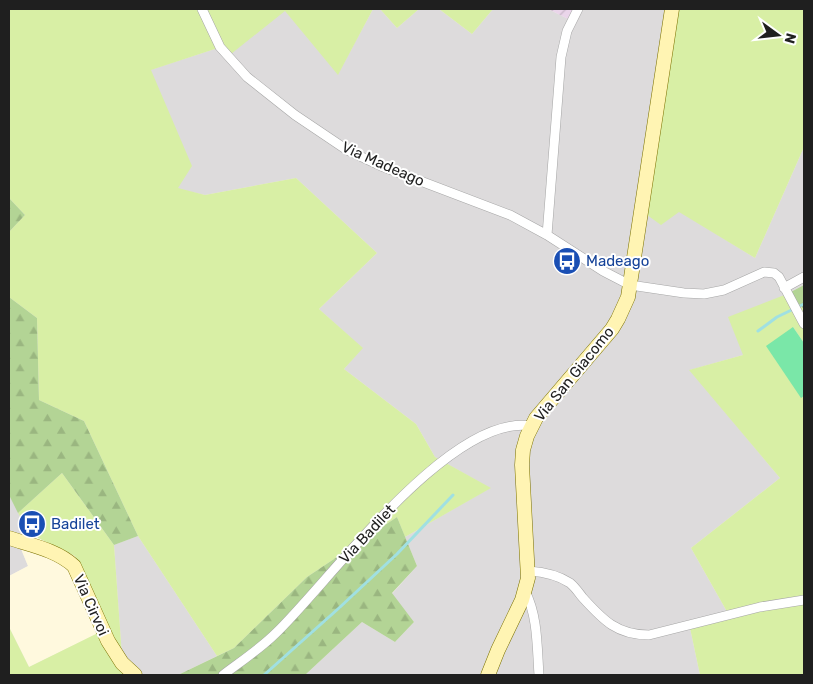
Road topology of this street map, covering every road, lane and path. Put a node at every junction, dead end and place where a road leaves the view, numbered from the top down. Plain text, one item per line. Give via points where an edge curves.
1 (578, 9) edge
2 (672, 9) edge
3 (203, 12) edge
4 (547, 235) junction
5 (804, 277) edge
6 (630, 285) junction
7 (784, 288) junction
8 (804, 324) edge
9 (531, 426) junction
10 (9, 538) edge
11 (529, 572) junction
12 (525, 591) junction
13 (804, 600) edge
14 (135, 675) edge
15 (223, 675) edge
16 (488, 675) edge
17 (539, 675) edge

1 - 4 street via 567,31 560,63
2 - 6 street, Via San Giacomo
3 - 4 street, Via Madeago via 220,47 246,77 347,150 510,215
4 - 6 street, Via Madeago
5 - 7 street
6 - 7 street, Via Madeago via 694,294 714,293 767,272 777,275
6 - 9 street, Via San Giacomo via 612,329
7 - 8 street, Via Madeago
9 - 11 street, Via San Giacomo via 522,456
9 - 15 street, Via Badilet via 508,426 480,437 440,464 382,516 276,634
10 - 14 street, Via Cirvoi via 57,554 74,566 108,642
11 - 12 street, Via San Giacomo
11 - 13 street via 545,572 570,583 606,622 636,635
12 - 16 street, Via San Giacomo
12 - 17 street via 536,635

